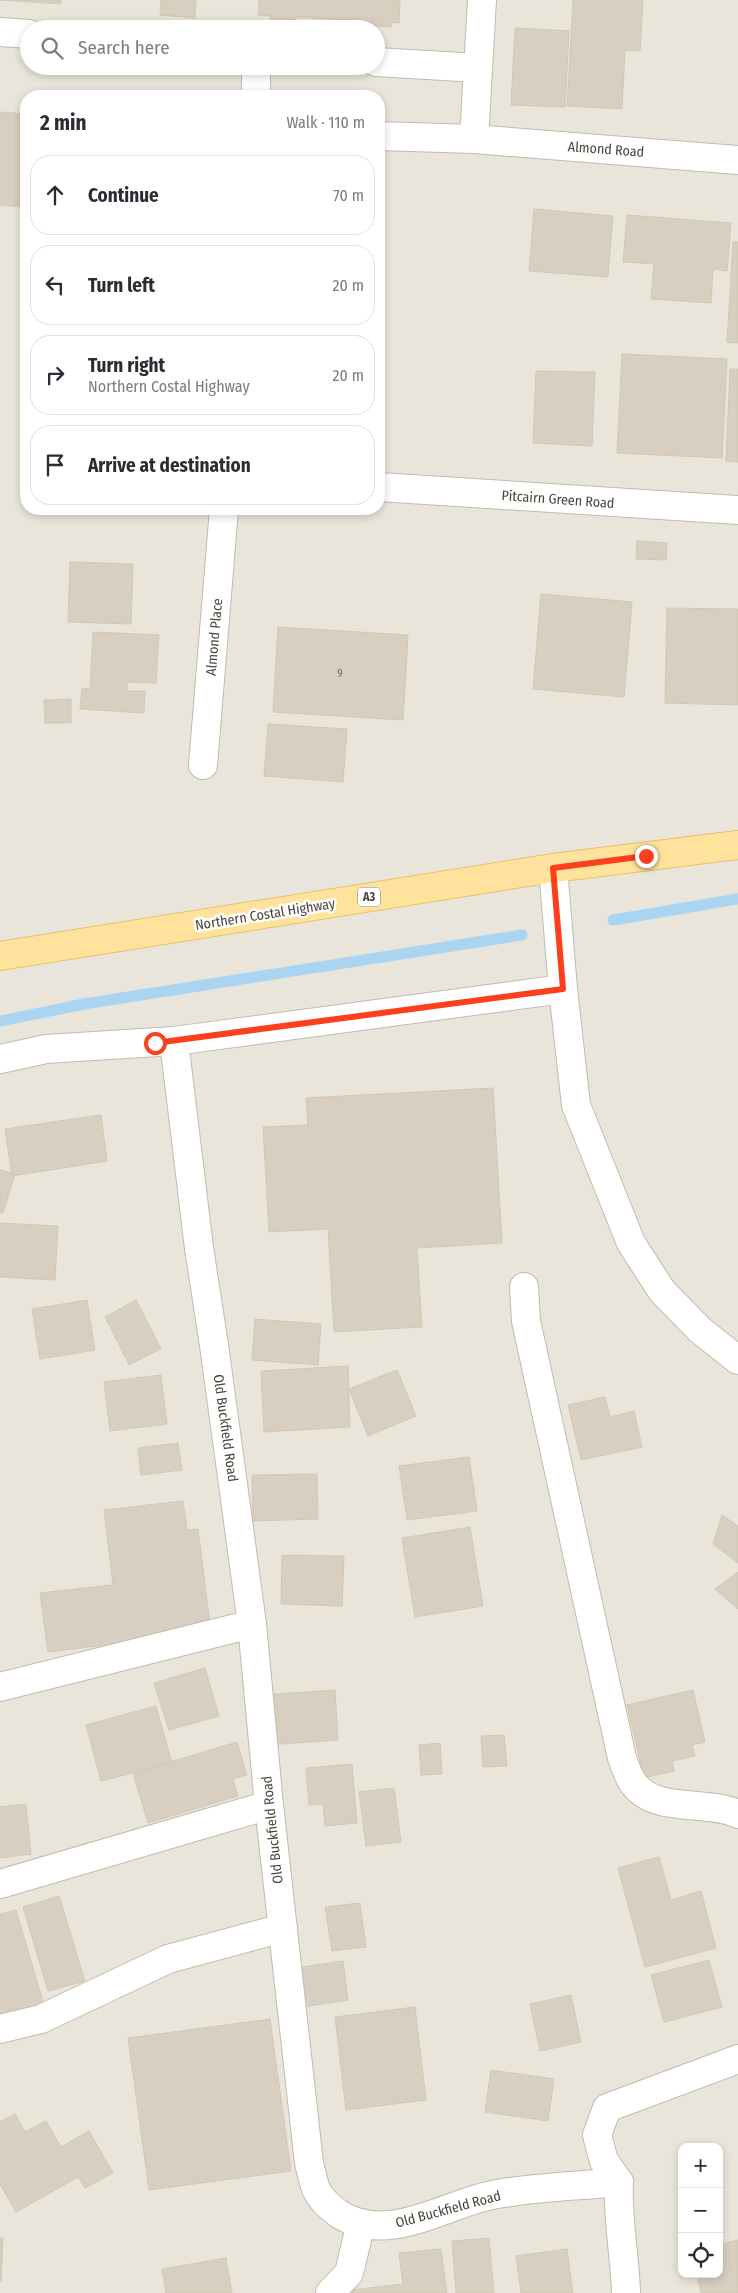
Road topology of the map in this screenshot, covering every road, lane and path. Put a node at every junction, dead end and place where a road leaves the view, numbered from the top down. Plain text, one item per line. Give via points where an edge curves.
1 (482, 0) edge
2 (0, 32) edge
3 (20, 33) edge
4 (385, 63) edge
5 (478, 68) junction
6 (256, 75) edge
7 (256, 90) edge
8 (385, 136) edge
9 (474, 139) junction
10 (738, 160) edge
11 (385, 487) edge
12 (738, 510) edge
13 (224, 515) edge
14 (203, 765) dead end
15 (738, 845) edge
16 (553, 868) junction
17 (0, 956) edge
18 (563, 989) junction
19 (174, 1042) junction
20 (0, 1060) edge
21 (524, 1287) dead end
22 (738, 1360) edge
23 (252, 1624) junction
24 (0, 1687) edge
25 (269, 1805) junction
26 (738, 1814) edge
27 (0, 1884) edge
28 (283, 1928) junction
29 (0, 2029) edge
30 (738, 2059) edge
31 (619, 2182) junction
32 (361, 2223) junction
33 (330, 2293) edge
34 (626, 2293) edge

1 - 5 street
2 - 3 street
4 - 5 street
5 - 9 street
6 - 7 street
8 - 9 street, Almond Road
9 - 10 street, Almond Road
11 - 12 street, Pitcairn Green Road
13 - 14 street, Almond Place
15 - 16 main road, Northern Costal Highway / A3
16 - 17 main road, Northern Costal Highway / A3
16 - 18 street
18 - 19 street
18 - 22 street via 576,1105 631,1242 662,1291 700,1330
19 - 20 street via 46,1050
19 - 23 street, Old Buckfield Road via 199,1248
21 - 26 street via 526,1322 622,1758 633,1783 647,1796 666,1803 700,1804
23 - 24 street
23 - 25 street, Old Buckfield Road
25 - 27 street
25 - 28 street, Old Buckfield Road
28 - 29 street via 168,1959 40,2018
28 - 32 street, Old Buckfield Road via 309,2163 317,2190 328,2206
30 - 31 street via 606,2108 597,2135 604,2161
31 - 32 street, Old Buckfield Road via 496,2194 416,2220 389,2225
31 - 34 street via 618,2207
32 - 33 street via 349,2273

